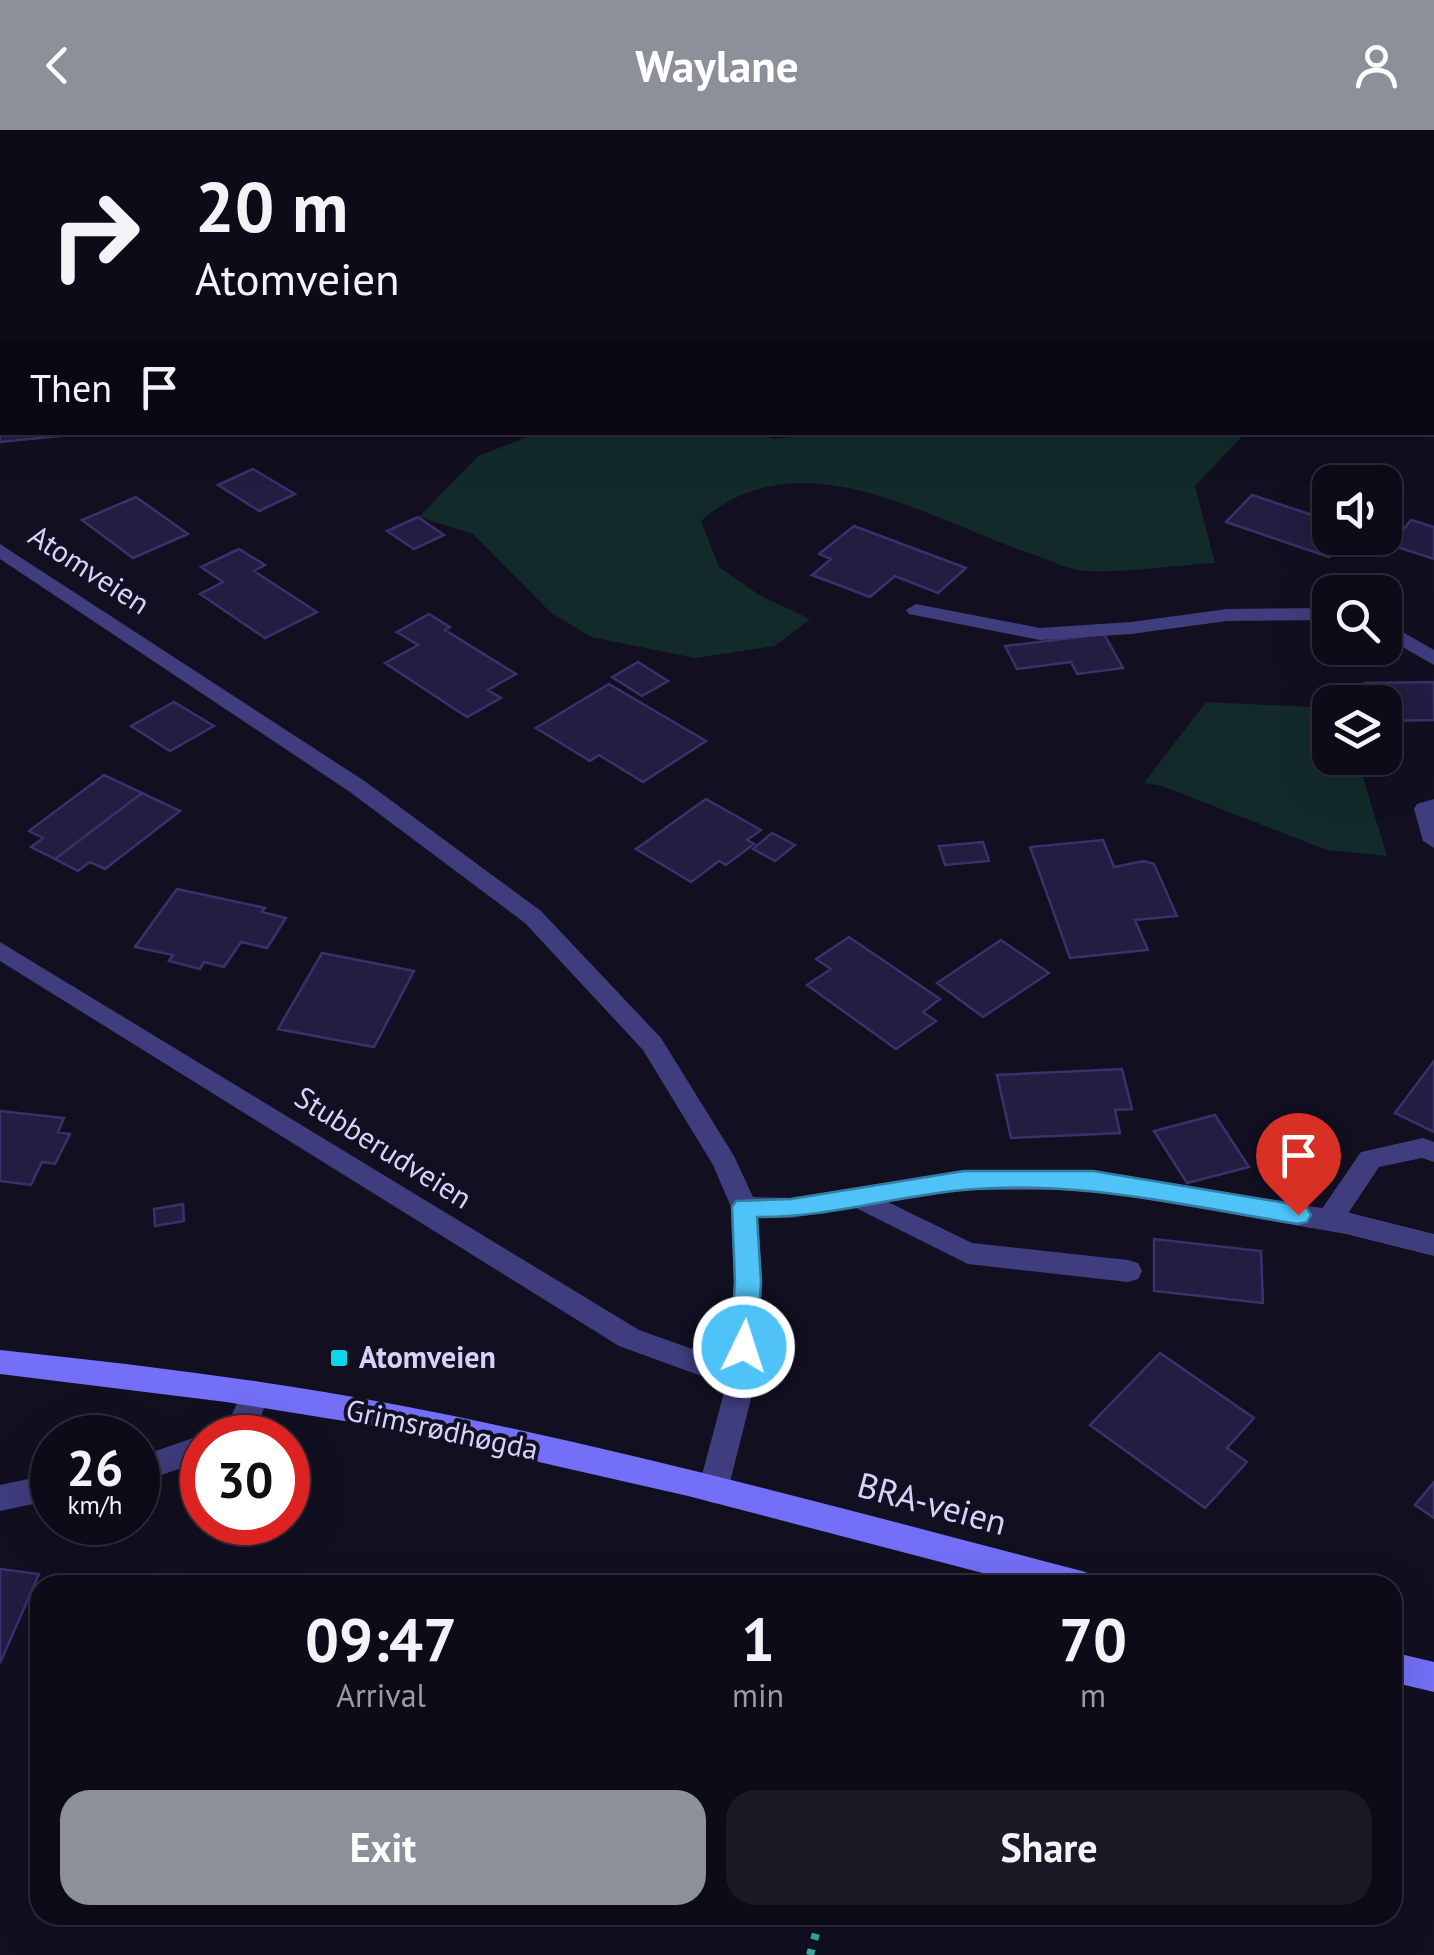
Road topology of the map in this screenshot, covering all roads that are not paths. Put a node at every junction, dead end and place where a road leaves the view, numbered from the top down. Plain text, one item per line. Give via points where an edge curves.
1 (0, 550) edge
2 (916, 610) dead end
3 (1312, 614) edge
4 (1402, 639) edge
5 (1434, 659) edge
6 (1434, 806) edge
7 (1434, 841) edge
8 (0, 950) edge
9 (1434, 1152) edge
10 (858, 1197) junction
11 (744, 1207) junction
12 (1329, 1220) junction
13 (1434, 1245) edge
14 (1128, 1271) dead end
15 (0, 1362) edge
16 (742, 1379) junction
17 (256, 1394) junction
18 (247, 1415) edge
19 (713, 1490) junction
20 (30, 1492) edge
21 (0, 1498) edge
22 (761, 1502) joint
23 (1043, 1575) edge
24 (1402, 1669) edge
25 (1434, 1677) edge

1 - 11 street, Atomveien via 358,788 533,916 652,1044 725,1163
2 - 3 street via 1040,634 1227,615
4 - 5 street
6 - 7 street via 1424,809
8 - 16 street, Stubberudveien via 629,1338
9 - 12 street via 1423,1148 1370,1159
10 - 11 street via 791,1208
10 - 12 street via 964,1180 1093,1180
10 - 14 street via 968,1253
11 - 16 street, Atomveien
12 - 13 street
15 - 17 main road, Grimsrødhøgda
16 - 19 street, Atomveien
17 - 18 street
17 - 19 main road, Grimsrødhøgda via 448,1428
19 - 22 main road, Grimsrødhøgda
20 - 21 street
22 - 23 main road, BRA-veien
24 - 25 main road

